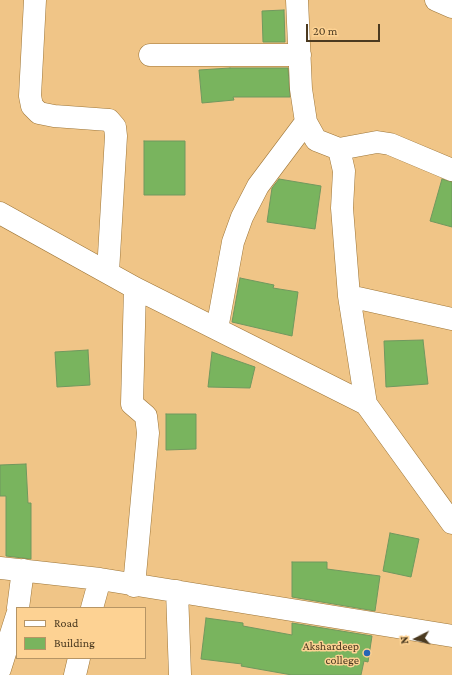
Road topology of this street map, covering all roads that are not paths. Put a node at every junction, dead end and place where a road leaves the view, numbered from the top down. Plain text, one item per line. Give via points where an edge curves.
1 (35, 0) edge
2 (298, 0) edge
3 (436, 0) edge
4 (452, 7) edge
5 (150, 55) dead end
6 (300, 55) junction
7 (306, 122) junction
8 (338, 149) junction
9 (452, 170) edge
10 (0, 213) edge
11 (108, 272) junction
12 (135, 288) junction
13 (349, 296) junction
14 (452, 319) edge
15 (217, 329) junction
16 (366, 404) junction
17 (452, 523) edge
18 (0, 568) edge
19 (22, 570) junction
20 (100, 579) junction
21 (134, 586) junction
22 (177, 591) junction
23 (18, 607) edge
24 (92, 607) edge
25 (16, 618) edge
26 (452, 636) edge
27 (79, 659) edge
28 (0, 669) edge
29 (75, 675) edge
30 (180, 675) edge

1 - 11 street via 30,96 32,106 39,113 54,116 108,120 115,127
2 - 6 street
3 - 4 street
5 - 6 street
6 - 7 street via 301,89
7 - 8 street via 316,140
7 - 15 street via 258,186 242,217 233,242
8 - 9 street via 378,142 390,144
8 - 13 street via 344,171 342,208
10 - 11 street
11 - 12 street
12 - 15 street
12 - 21 street via 132,404 146,416 148,433
13 - 14 street
13 - 16 street
15 - 16 street
16 - 17 street
18 - 19 street
19 - 20 street
19 - 23 street
20 - 21 street
20 - 24 street
21 - 22 street
22 - 26 street
22 - 30 street
25 - 28 street
27 - 29 street

